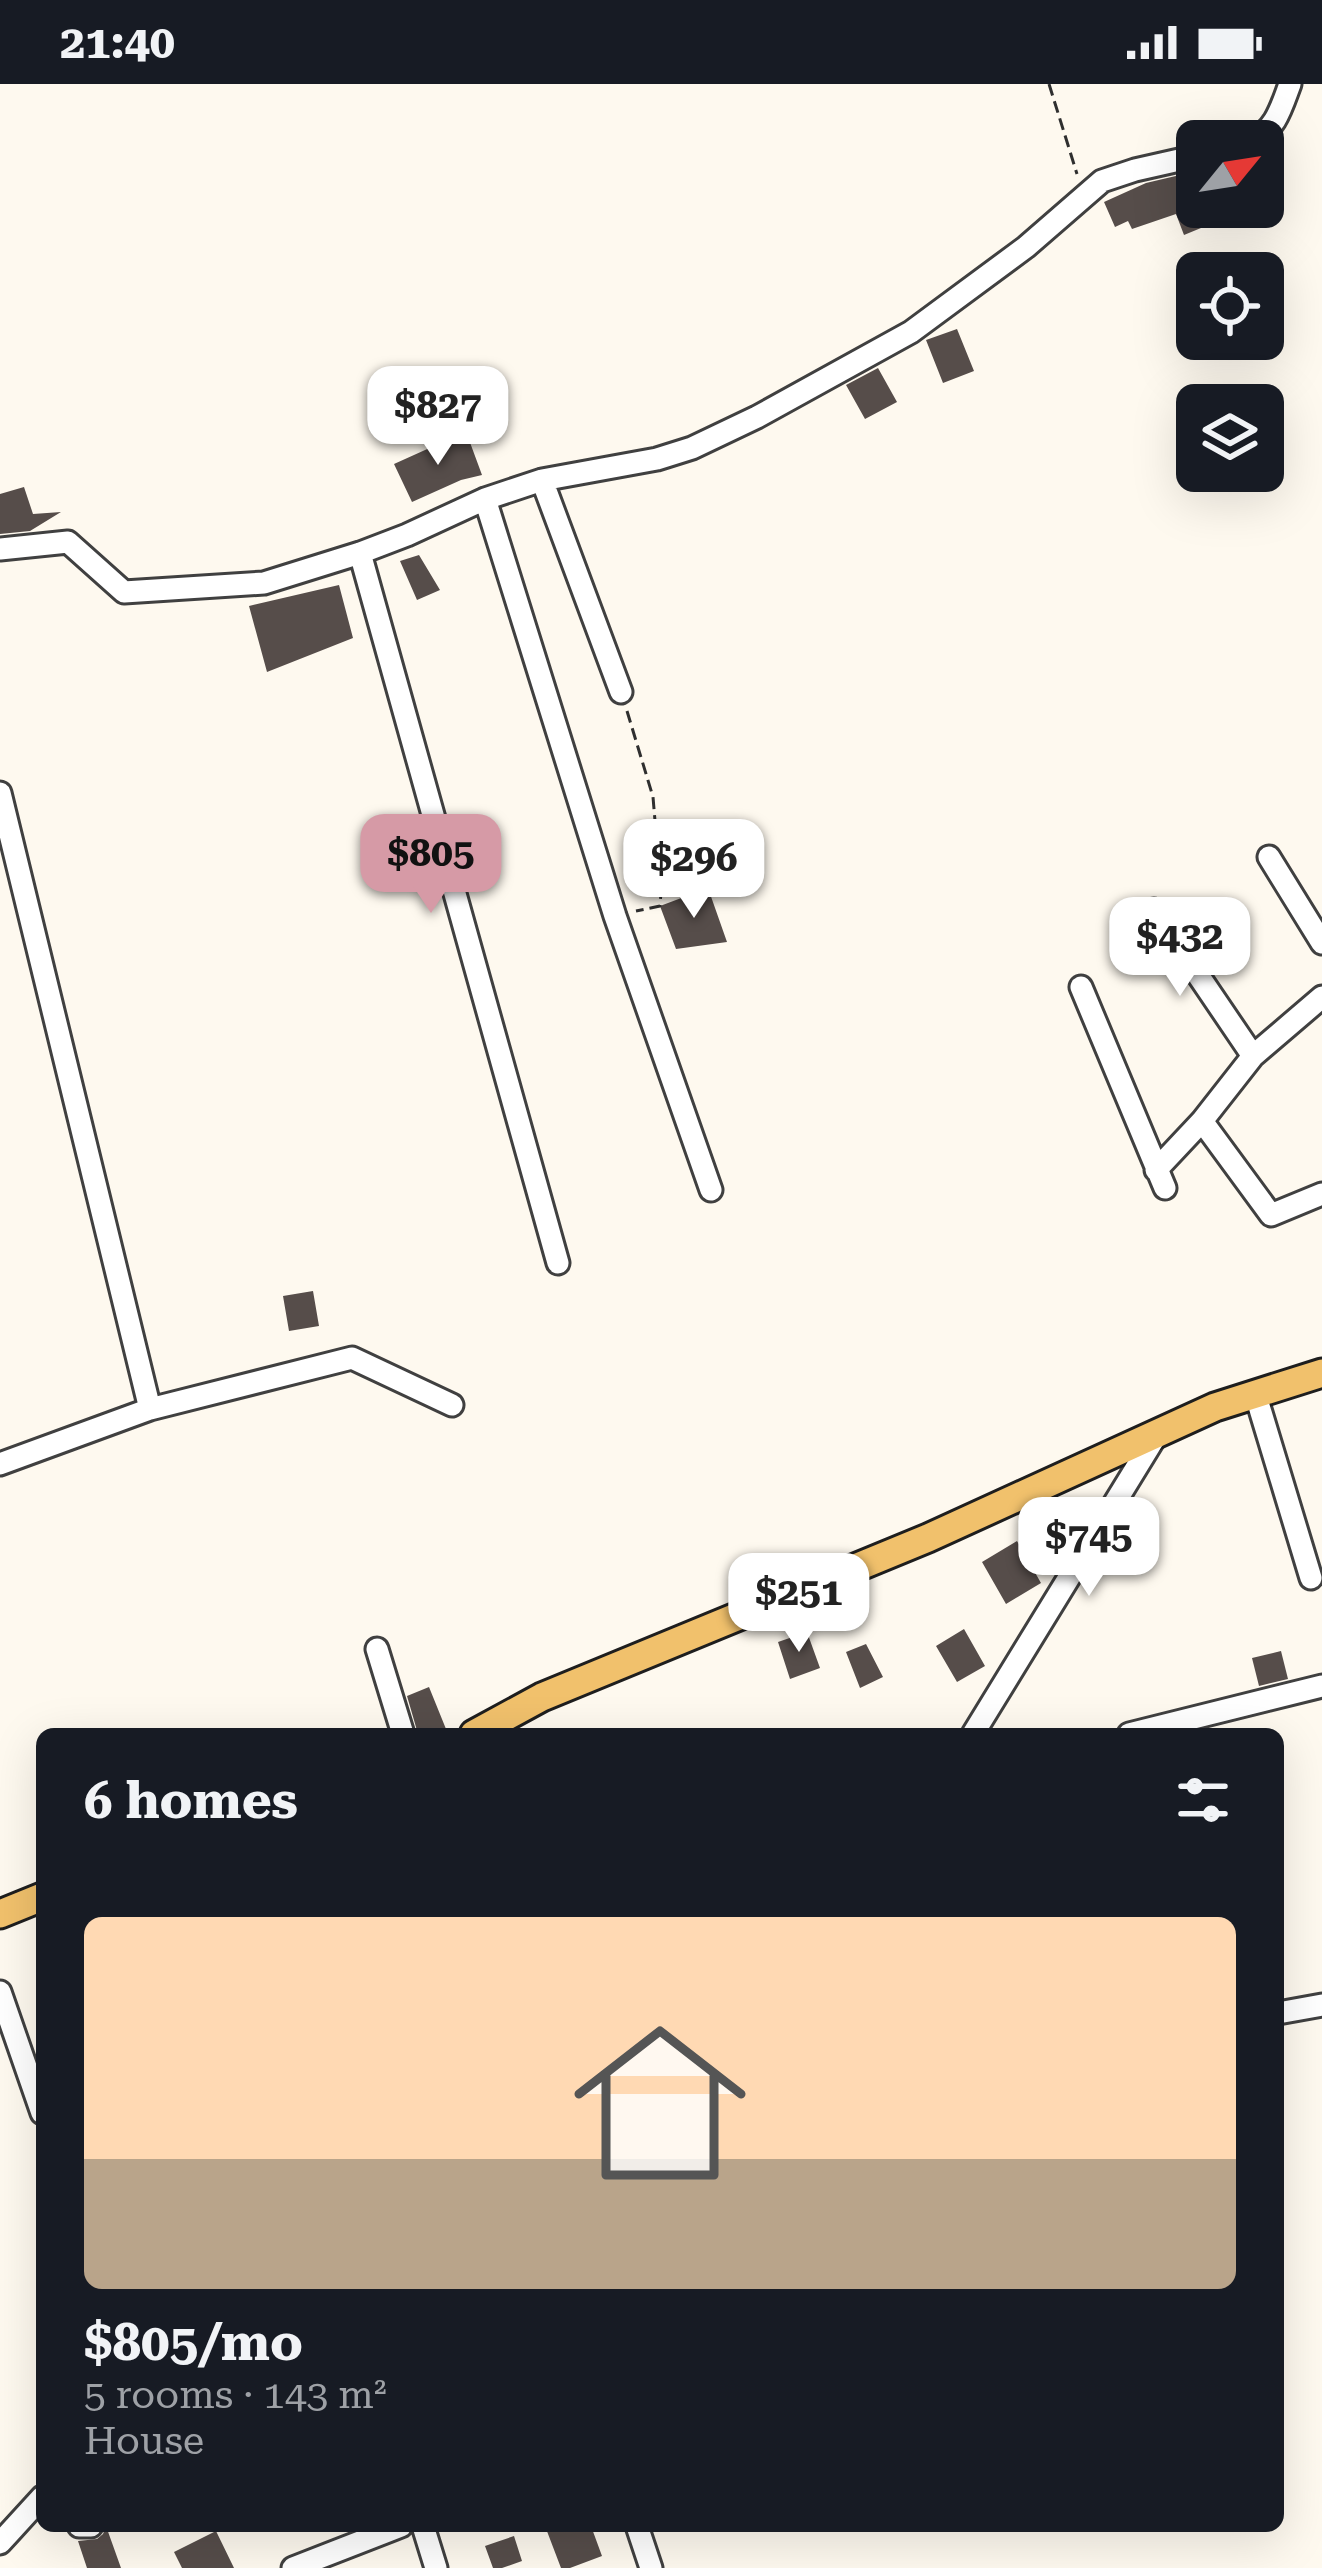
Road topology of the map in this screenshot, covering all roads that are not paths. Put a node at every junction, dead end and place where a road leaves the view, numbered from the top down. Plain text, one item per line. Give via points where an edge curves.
1 (1290, 84) edge
2 (1276, 120) edge
3 (1176, 161) edge
4 (542, 480) junction
5 (485, 499) junction
6 (0, 549) edge
7 (360, 553) junction
8 (621, 692) road end
9 (0, 793) edge
10 (1269, 857) dead end
11 (1154, 910) dead end
12 (1322, 943) edge
13 (1081, 988) dead end
14 (1322, 997) edge
15 (1253, 1056) junction
16 (1202, 1121) junction
17 (711, 1190) dead end
18 (1322, 1194) edge
19 (558, 1263) dead end
20 (1322, 1372) edge
21 (1256, 1396) junction
22 (452, 1405) dead end
23 (150, 1409) junction
24 (1157, 1434) junction
25 (0, 1464) edge
26 (1311, 1578) dead end
27 (377, 1648) dead end
28 (1322, 1686) edge
29 (401, 1728) edge
30 (485, 1728) edge
31 (977, 1728) edge
32 (1153, 1728) edge
33 (36, 1899) edge
34 (0, 1914) edge
35 (0, 1992) edge
36 (1322, 2007) edge
37 (1284, 2012) edge
38 (36, 2096) edge
39 (36, 2504) edge
40 (387, 2532) edge
41 (425, 2532) edge
42 (639, 2532) edge
43 (0, 2543) edge
44 (309, 2565) edge
45 (436, 2568) edge
46 (651, 2568) edge

1 - 2 street
3 - 4 street via 1102,181 910,332 757,417 657,459
4 - 5 street
4 - 8 street
5 - 7 street
5 - 17 street via 615,916
6 - 7 street via 68,542 124,592 263,583
7 - 19 street
9 - 23 street
10 - 12 street
11 - 15 street
13 - 16 street via 1161,1179
14 - 15 street
15 - 16 street
16 - 18 street via 1271,1215
20 - 21 main road
21 - 24 main road
21 - 26 street
22 - 23 street via 352,1358
23 - 25 street
24 - 30 main road
24 - 31 street
27 - 29 street
28 - 32 street
33 - 34 main road
35 - 38 street
36 - 37 street
39 - 43 street
40 - 44 street
41 - 45 street
42 - 46 street

